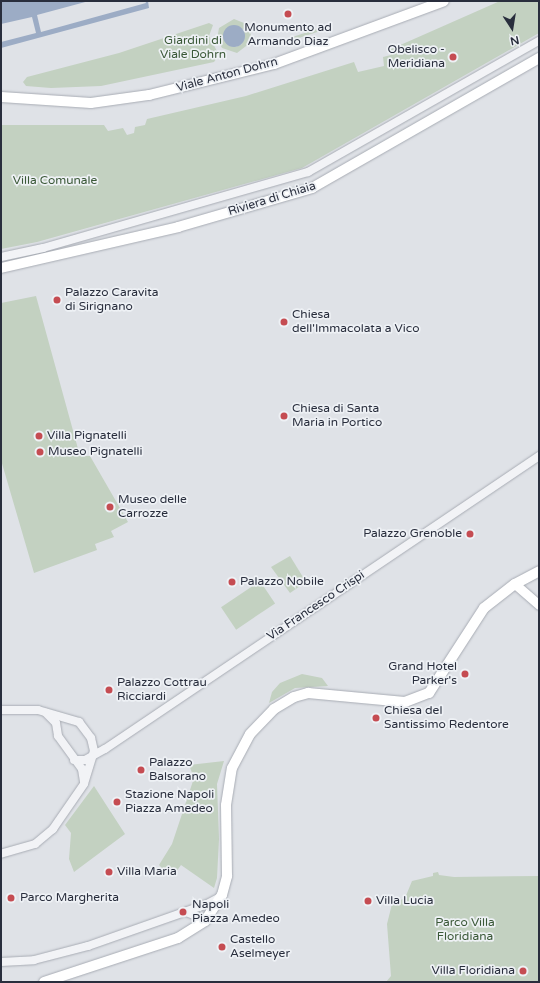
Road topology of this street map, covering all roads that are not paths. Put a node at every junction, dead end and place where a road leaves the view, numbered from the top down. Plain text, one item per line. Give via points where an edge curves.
1 (444, 1) edge
2 (539, 41) edge
3 (539, 58) edge
4 (1, 97) edge
5 (1, 257) edge
6 (1, 268) edge
7 (539, 456) edge
8 (539, 571) edge
9 (515, 584) junction
10 (539, 605) edge
11 (1, 710) edge
12 (41, 711) junction
13 (74, 720) junction
14 (58, 732) junction
15 (93, 754) junction
16 (74, 760) junction
17 (84, 784) junction
18 (1, 854) edge
19 (222, 895) junction
20 (185, 912) junction
21 (193, 931) junction
22 (1, 962) edge
23 (44, 982) edge

1 - 4 main road, Viale Anton Dohrn via 274,64 149,95 90,103
2 - 5 street via 308,172 43,248
3 - 6 main road, Riviera di Chiaia via 306,190 178,227
7 - 15 street, Via Francesco Crispi
8 - 9 main road
9 - 10 main road
9 - 19 main road via 479,614 429,694 397,702 308,693 280,704 259,722 236,757 228,781 228,866
11 - 12 street
12 - 13 street
12 - 14 street via 52,718
13 - 14 street via 64,724
13 - 15 street via 80,723 91,738
14 - 16 street
15 - 16 street, Via Francesco Crispi via 85,760
15 - 17 street
16 - 17 street via 82,769
17 - 18 street via 57,824 43,838
19 - 20 street
19 - 21 main road via 205,921
20 - 21 street via 195,914 200,919
20 - 22 street via 55,955
21 - 23 main road

